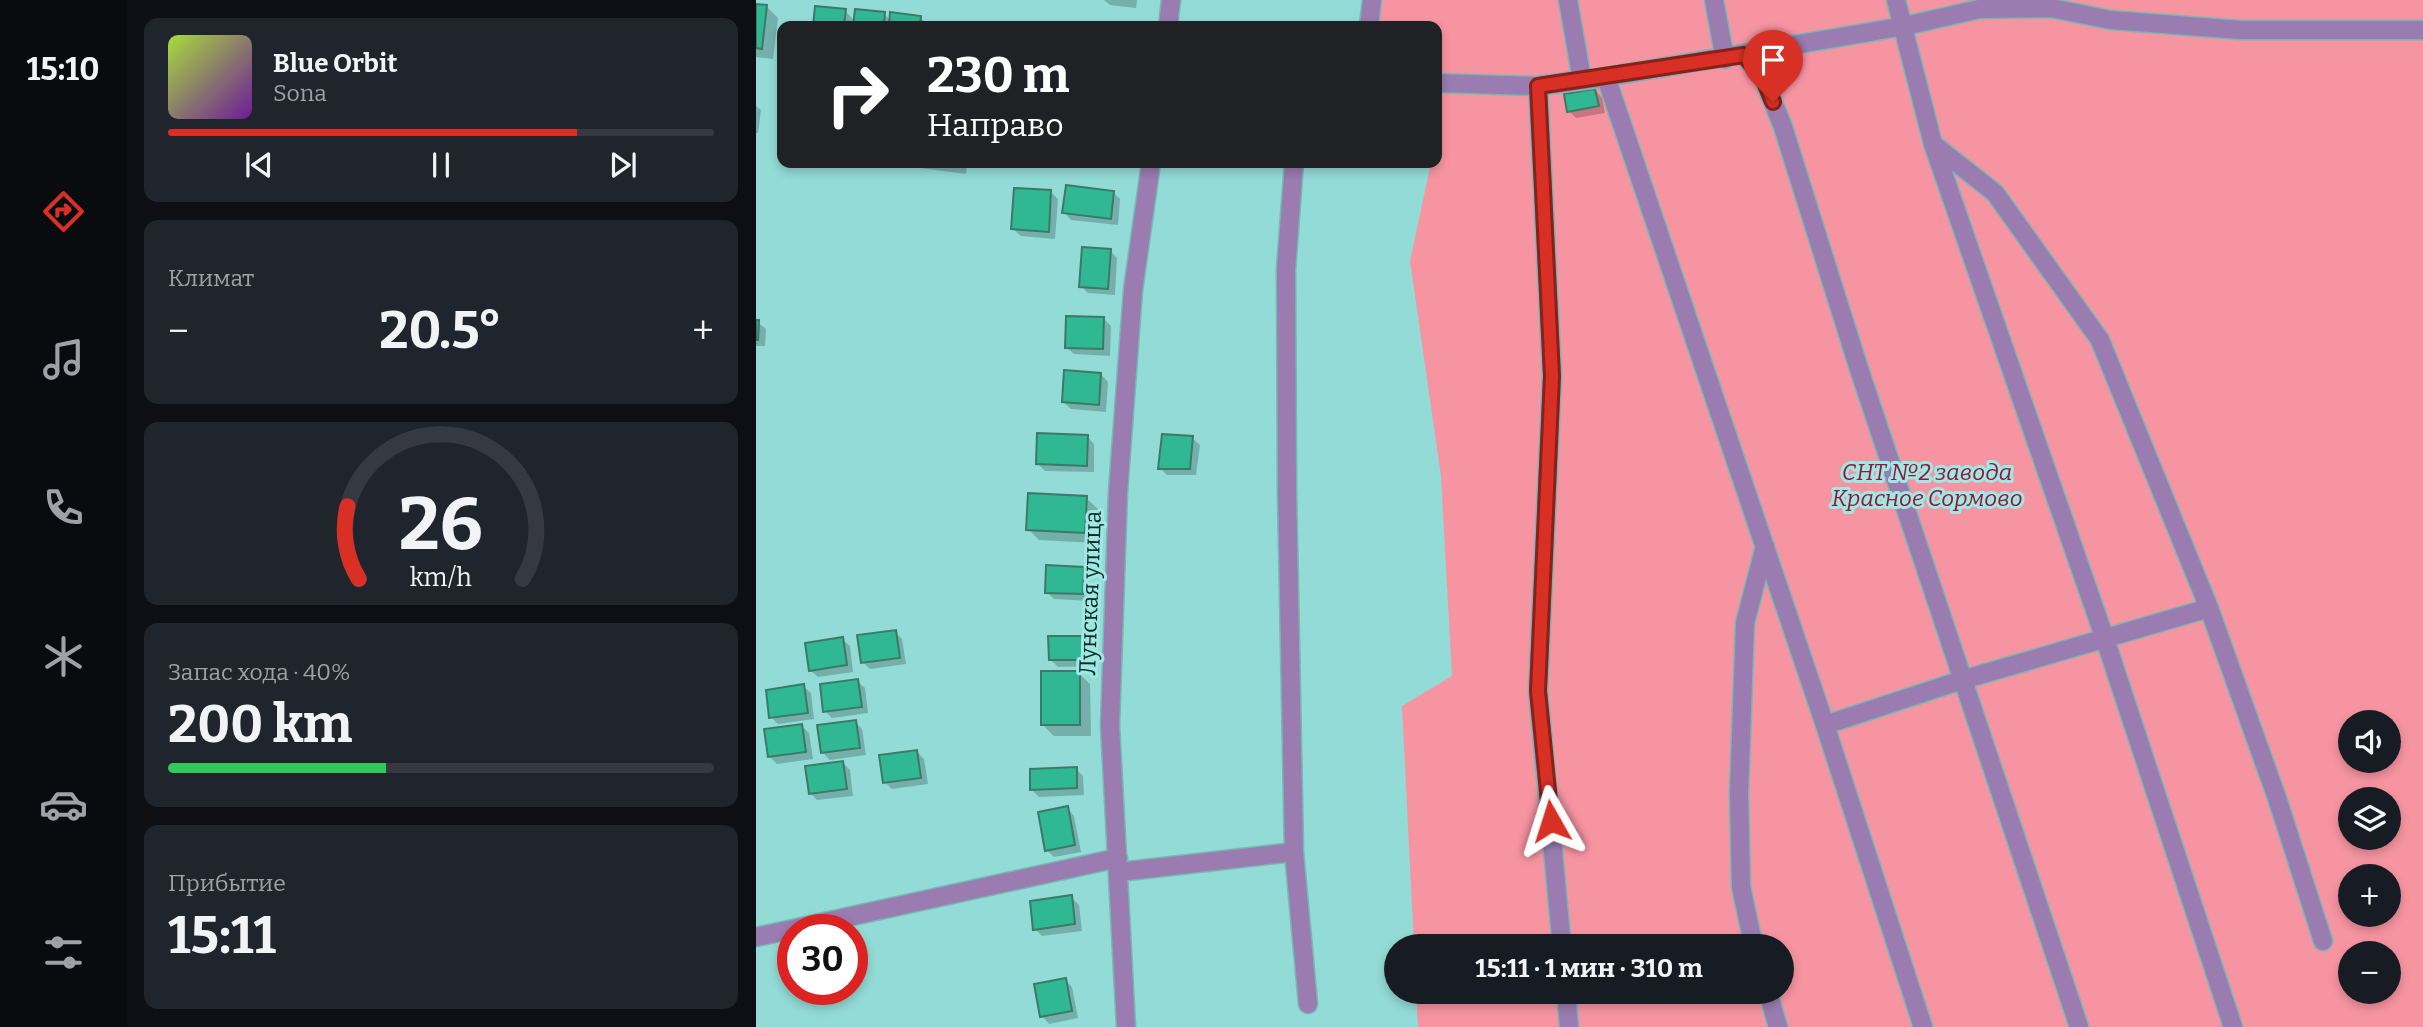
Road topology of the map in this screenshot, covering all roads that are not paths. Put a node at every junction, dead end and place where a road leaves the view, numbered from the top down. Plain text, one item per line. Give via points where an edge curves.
1 (1171, 0) edge
2 (1372, 0) edge
3 (1568, 0) edge
4 (1714, 0) edge
5 (1896, 0) edge
6 (2054, 4) edge
7 (1169, 21) edge
8 (1369, 21) edge
9 (1905, 26) junction
10 (2423, 30) edge
11 (1744, 55) junction
12 (1725, 59) junction
13 (1606, 78) junction
14 (1582, 80) junction
15 (1442, 83) edge
16 (1538, 86) junction
17 (1933, 144) junction
18 (1149, 168) edge
19 (1294, 168) edge
20 (1765, 545) junction
21 (2209, 608) junction
22 (2105, 639) junction
23 (1962, 680) junction
24 (1825, 725) junction
25 (1294, 852) junction
26 (1119, 865) junction
27 (1561, 934) edge
28 (1751, 934) edge
29 (756, 937) edge
30 (2323, 941) dead end
31 (1308, 1004) dead end
32 (1567, 1004) edge
33 (1771, 1004) edge
34 (1126, 1027) edge
35 (1569, 1027) edge
36 (1778, 1027) edge
37 (1923, 1027) edge
38 (2079, 1027) edge
39 (2233, 1027) edge

1 - 7 street
2 - 8 street
3 - 14 street
4 - 12 street
5 - 9 street
6 - 9 street via 1979,9
6 - 10 street via 2111,20 2241,30
9 - 11 street
9 - 17 street
11 - 12 street
11 - 23 street via 1763,77 1783,127
12 - 13 street
13 - 14 street
13 - 20 street
14 - 16 street
15 - 16 street
16 - 27 street via 1552,376 1538,691
17 - 21 street via 1996,193 2100,340
17 - 22 street
18 - 26 street, Лунская улица via 1133,290 1118,492 1110,725
19 - 25 street via 1286,311
20 - 24 street
20 - 28 street via 1745,623 1738,793 1741,887
21 - 22 street
21 - 30 street
22 - 23 street
22 - 39 street
23 - 24 street
23 - 38 street
24 - 37 street
25 - 26 street
25 - 31 street
26 - 29 street
26 - 34 street, Лунская улица
32 - 35 street
33 - 36 street

